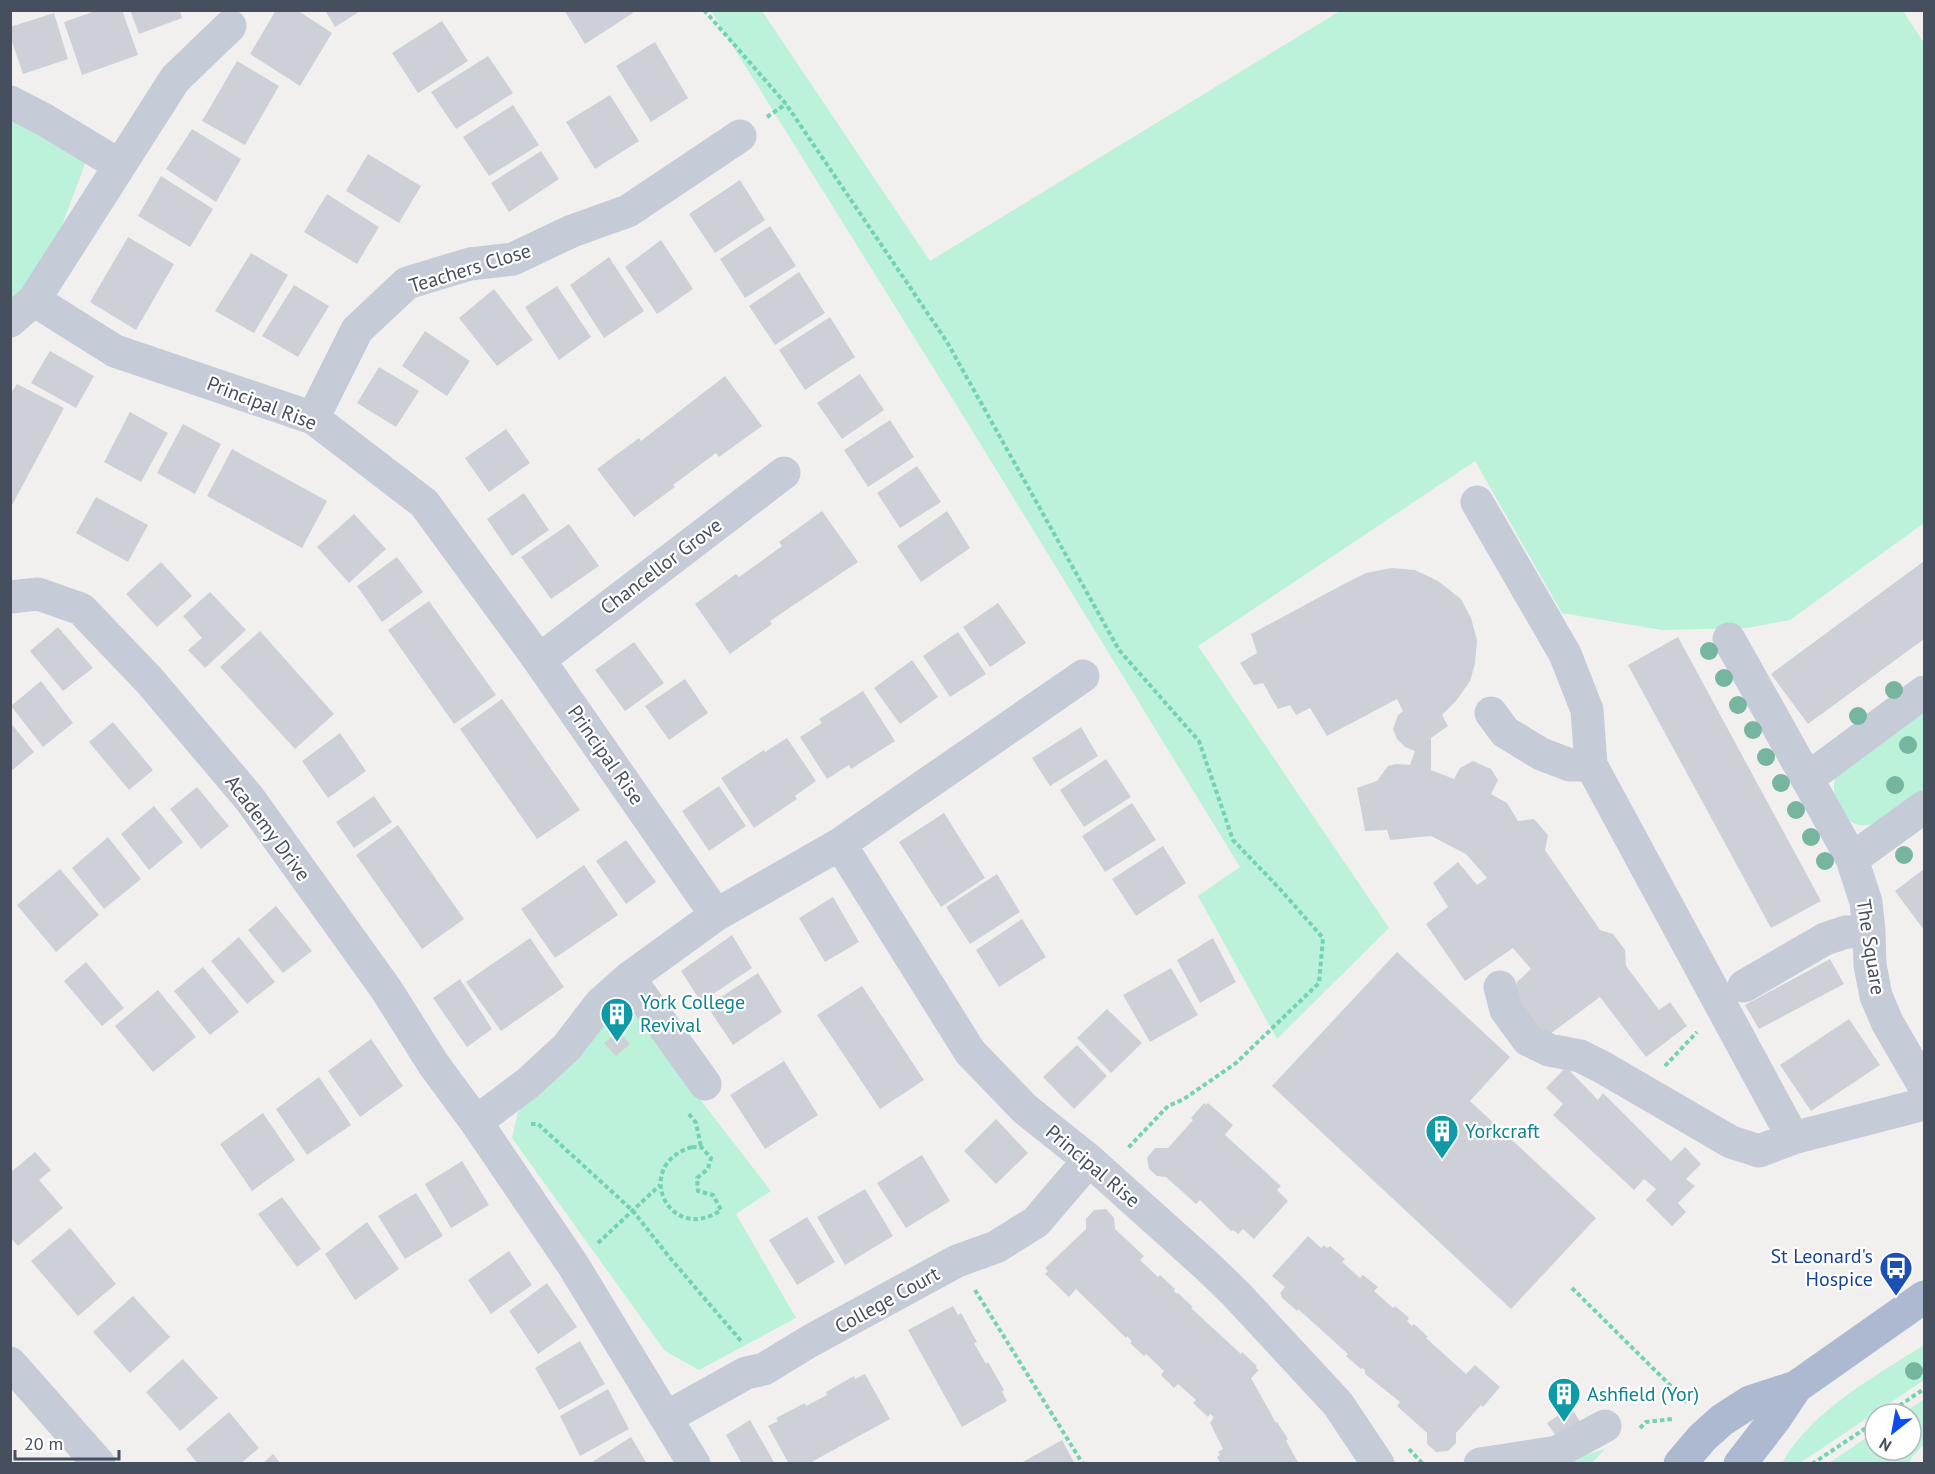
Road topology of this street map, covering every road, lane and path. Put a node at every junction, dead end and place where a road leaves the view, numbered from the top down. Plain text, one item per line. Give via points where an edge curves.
1 (704, 10) edge
2 (230, 26) dead end
3 (10, 102) edge
4 (740, 136) dead end
5 (119, 165) junction
6 (22, 310) edge
7 (313, 418) junction
8 (784, 473) dead end
9 (1477, 502) dead end
10 (10, 597) edge
11 (1729, 639) dead end
12 (539, 660) junction
13 (1083, 676) dead end
14 (1924, 692) edge
15 (1491, 713) dead end
16 (1591, 765) junction
17 (1807, 779) junction
18 (1924, 807) edge
19 (840, 844) junction
20 (1852, 860) junction
21 (716, 915) junction
22 (1869, 931) junction
23 (629, 978) junction
24 (1500, 987) dead end
25 (1733, 996) junction
26 (1920, 1068) edge
27 (705, 1084) dead end
28 (1643, 1091) junction
29 (1924, 1104) edge
30 (476, 1122) junction
31 (528, 1124) dead end
32 (1793, 1138) junction
33 (1097, 1167) junction
34 (660, 1185) junction
35 (633, 1211) junction
36 (957, 1261) junction
37 (573, 1265) junction
38 (1572, 1288) dead end
39 (1924, 1297) edge
40 (10, 1363) edge
41 (764, 1369) junction
42 (1796, 1387) junction
43 (1924, 1389) edge
44 (1905, 1402) edge
45 (1689, 1411) dead end
46 (667, 1417) junction
47 (1678, 1419) dead end
48 (1863, 1430) edge
49 (1619, 1431) joint
50 (99, 1464) edge
51 (694, 1464) edge
52 (1083, 1464) edge
53 (1378, 1464) edge
54 (1480, 1464) edge
55 (1680, 1464) edge
56 (1740, 1464) edge
57 (1812, 1464) edge

1 - 33 path via 786,104 947,342 1119,650 1199,741 1233,840 1323,938 1320,983 1236,1063 1168,1106
2 - 5 street, Principal Rise via 175,79
3 - 5 street
4 - 7 street, Teachers Close via 628,211 572,231 513,259 470,264 407,283 357,330
5 - 6 street, Principal Rise
6 - 7 street, Principal Rise via 115,351
7 - 12 street, Principal Rise via 424,503
8 - 12 street, Chancellor Grove
9 - 16 street via 1565,654 1587,710
10 - 30 street, Academy Drive via 38,594 81,609 149,680 249,798
11 - 17 street, The Square
12 - 21 street, Principal Rise
13 - 19 street
14 - 17 street
15 - 16 street via 1504,732 1541,754 1570,765
16 - 25 street
17 - 20 street, The Square
18 - 20 street
19 - 21 street
19 - 33 street, Principal Rise via 970,1052 1025,1109
20 - 22 street, The Square via 1866,902
21 - 23 street
22 - 25 street via 1846,932 1825,939
22 - 26 street, The Square via 1876,996 1887,1022
23 - 27 street
23 - 30 street via 600,1004 567,1047
24 - 28 street via 1506,1010 1528,1040 1549,1050 1580,1056
25 - 28 path
25 - 32 street
28 - 32 street via 1731,1142 1749,1148 1759,1151
29 - 32 street
30 - 37 street
31 - 35 path via 538,1124
33 - 36 street, College Court via 1036,1222 996,1247
33 - 53 street, Principal Rise via 1244,1303 1338,1404
34 - 34 path via 670,1158 680,1151 701,1147 711,1158 708,1169 696,1178 698,1191 713,1195 721,1210 711,1217 688,1219 669,1208
34 - 35 path
35 - 37 path
35 - 41 path
36 - 41 street, College Court
36 - 52 path
37 - 46 street
38 - 45 path via 1690,1405
39 - 42 main road
40 - 50 street
41 - 46 street, College Court via 746,1373
42 - 55 main road via 1740,1408 1702,1438
42 - 56 main road
43 - 44 path
46 - 51 street
47 - 49 path via 1646,1422
48 - 57 path
49 - 54 street via 1557,1452

